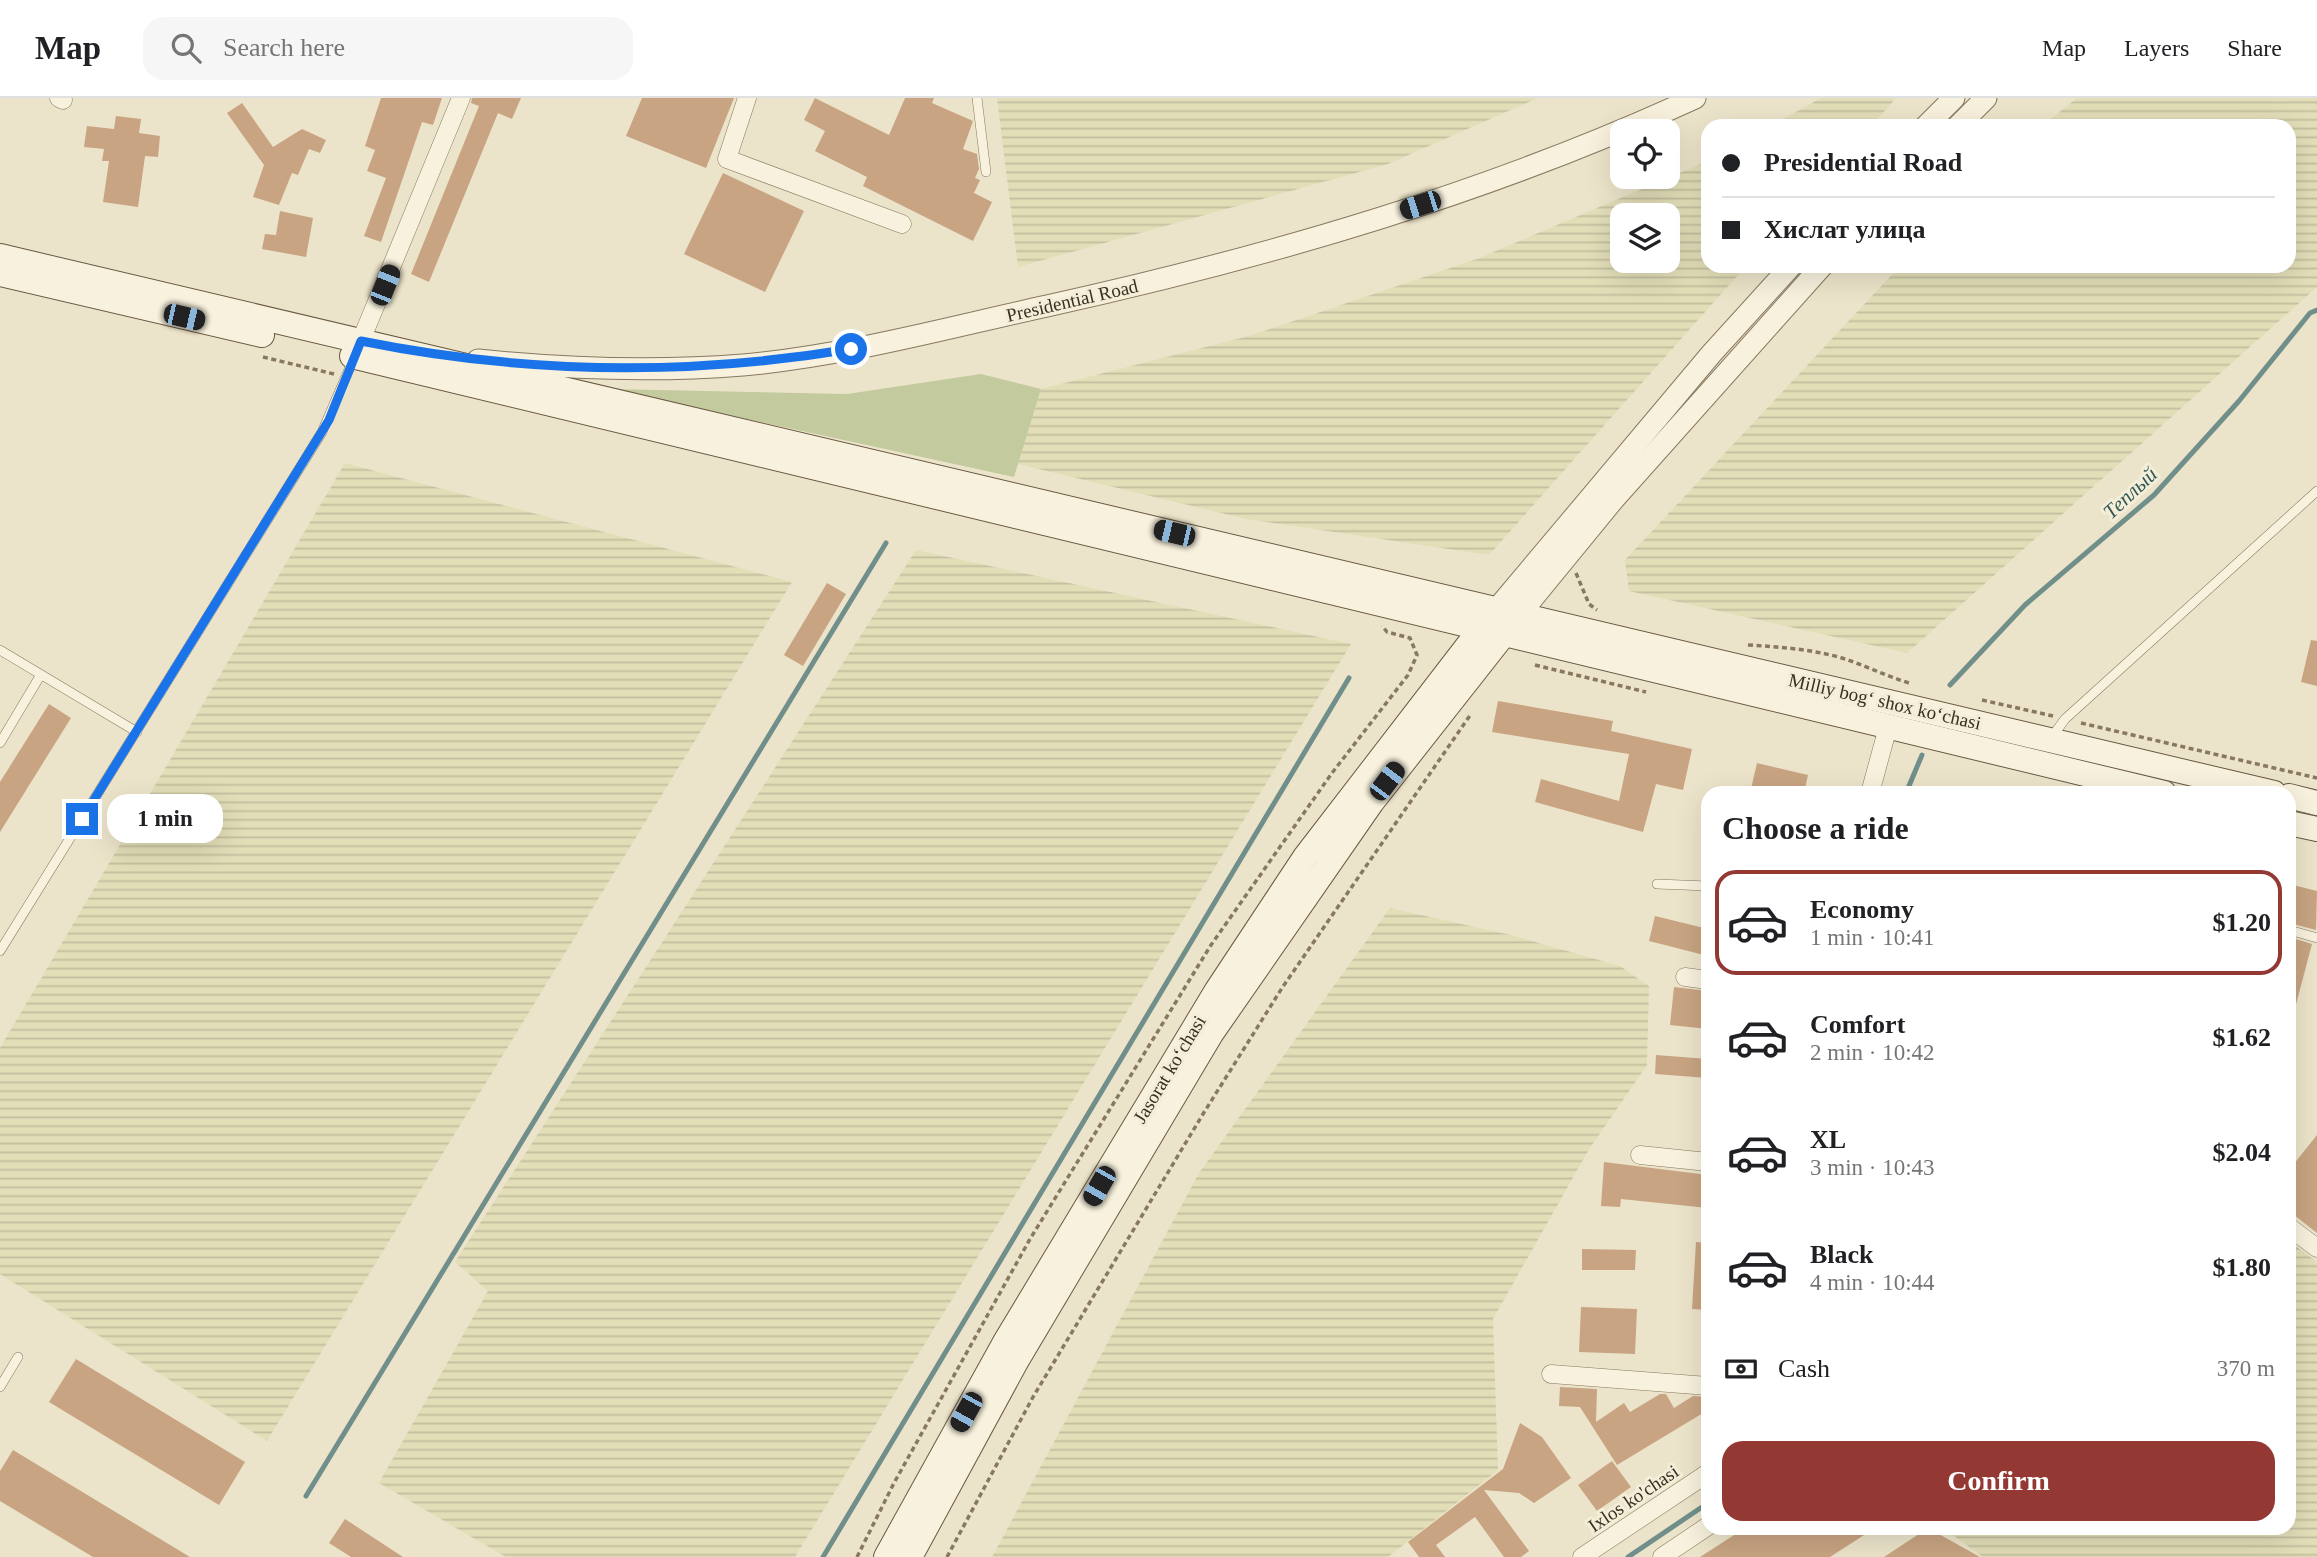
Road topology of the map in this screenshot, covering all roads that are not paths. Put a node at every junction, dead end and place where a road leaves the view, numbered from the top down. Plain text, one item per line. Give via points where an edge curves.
1 (461, 98) edge
2 (747, 98) edge
3 (977, 98) edge
4 (1695, 98) edge
5 (1954, 98) edge
6 (1986, 98) edge
7 (1933, 119) edge
8 (1965, 119) edge
9 (986, 172) dead end
10 (902, 224) dead end
11 (0, 256) edge
12 (1785, 273) edge
13 (1816, 273) edge
14 (0, 275) edge
15 (424, 354) junction
16 (354, 358) junction
17 (2317, 491) edge
18 (1508, 612) junction
19 (1491, 632) junction
20 (0, 650) edge
21 (40, 676) junction
22 (1888, 727) junction
23 (137, 732) junction
24 (2050, 740) junction
25 (0, 743) edge
26 (1872, 786) edge
27 (2135, 786) edge
28 (2244, 786) edge
29 (2296, 798) edge
30 (2317, 803) edge
31 (2296, 824) edge
32 (2317, 829) edge
33 (1657, 884) dead end
34 (1701, 886) edge
35 (2296, 932) edge
36 (2317, 938) edge
37 (0, 951) edge
38 (1685, 977) dead end
39 (1701, 979) edge
40 (1640, 1155) dead end
41 (1701, 1160) edge
42 (2296, 1232) edge
43 (2317, 1247) edge
44 (18, 1357) dead end
45 (1551, 1374) dead end
46 (1701, 1385) edge
47 (0, 1387) edge
48 (1701, 1478) edge
49 (1701, 1531) edge
50 (886, 1557) edge
51 (910, 1557) edge
52 (1582, 1557) edge
53 (1662, 1557) edge

1 - 16 street
2 - 10 street via 727,159
3 - 9 lane
4 - 15 street, Presidential Road via 1548,160 1324,235 1104,293 851,349 745,365 636,369
5 - 7 street
6 - 8 street
11 - 16 main road
12 - 18 street via 1712,353
13 - 18 street
14 - 16 main road
15 - 16 main road, Milliy bog‘ shox ko‘chasi
15 - 18 main road, Milliy bog‘ shox ko‘chasi
16 - 19 main road, Milliy bog‘ shox ko‘chasi
16 - 23 lane via 322,432
17 - 24 lane via 2065,719
18 - 19 main road, Jasorat koʻchasi
18 - 24 main road, Milliy bog‘ shox ko‘chasi
19 - 22 main road, Milliy bog‘ shox ko‘chasi
19 - 50 main road, Jasorat koʻchasi via 1305,857 1217,990 1005,1342
19 - 51 main road, Jasorat koʻchasi via 1217,1024 1017,1360
20 - 21 lane
21 - 23 lane
21 - 25 lane
22 - 26 street
22 - 27 main road, Milliy bog‘ shox ko‘chasi
23 - 37 lane
24 - 28 main road, Milliy bog‘ shox ko‘chasi
29 - 30 main road
31 - 32 main road
33 - 34 lane
35 - 36 lane
38 - 39 street
40 - 41 street
42 - 43 street
44 - 47 lane
45 - 46 street
48 - 52 street, Ixlos ko'chasi
49 - 53 street

